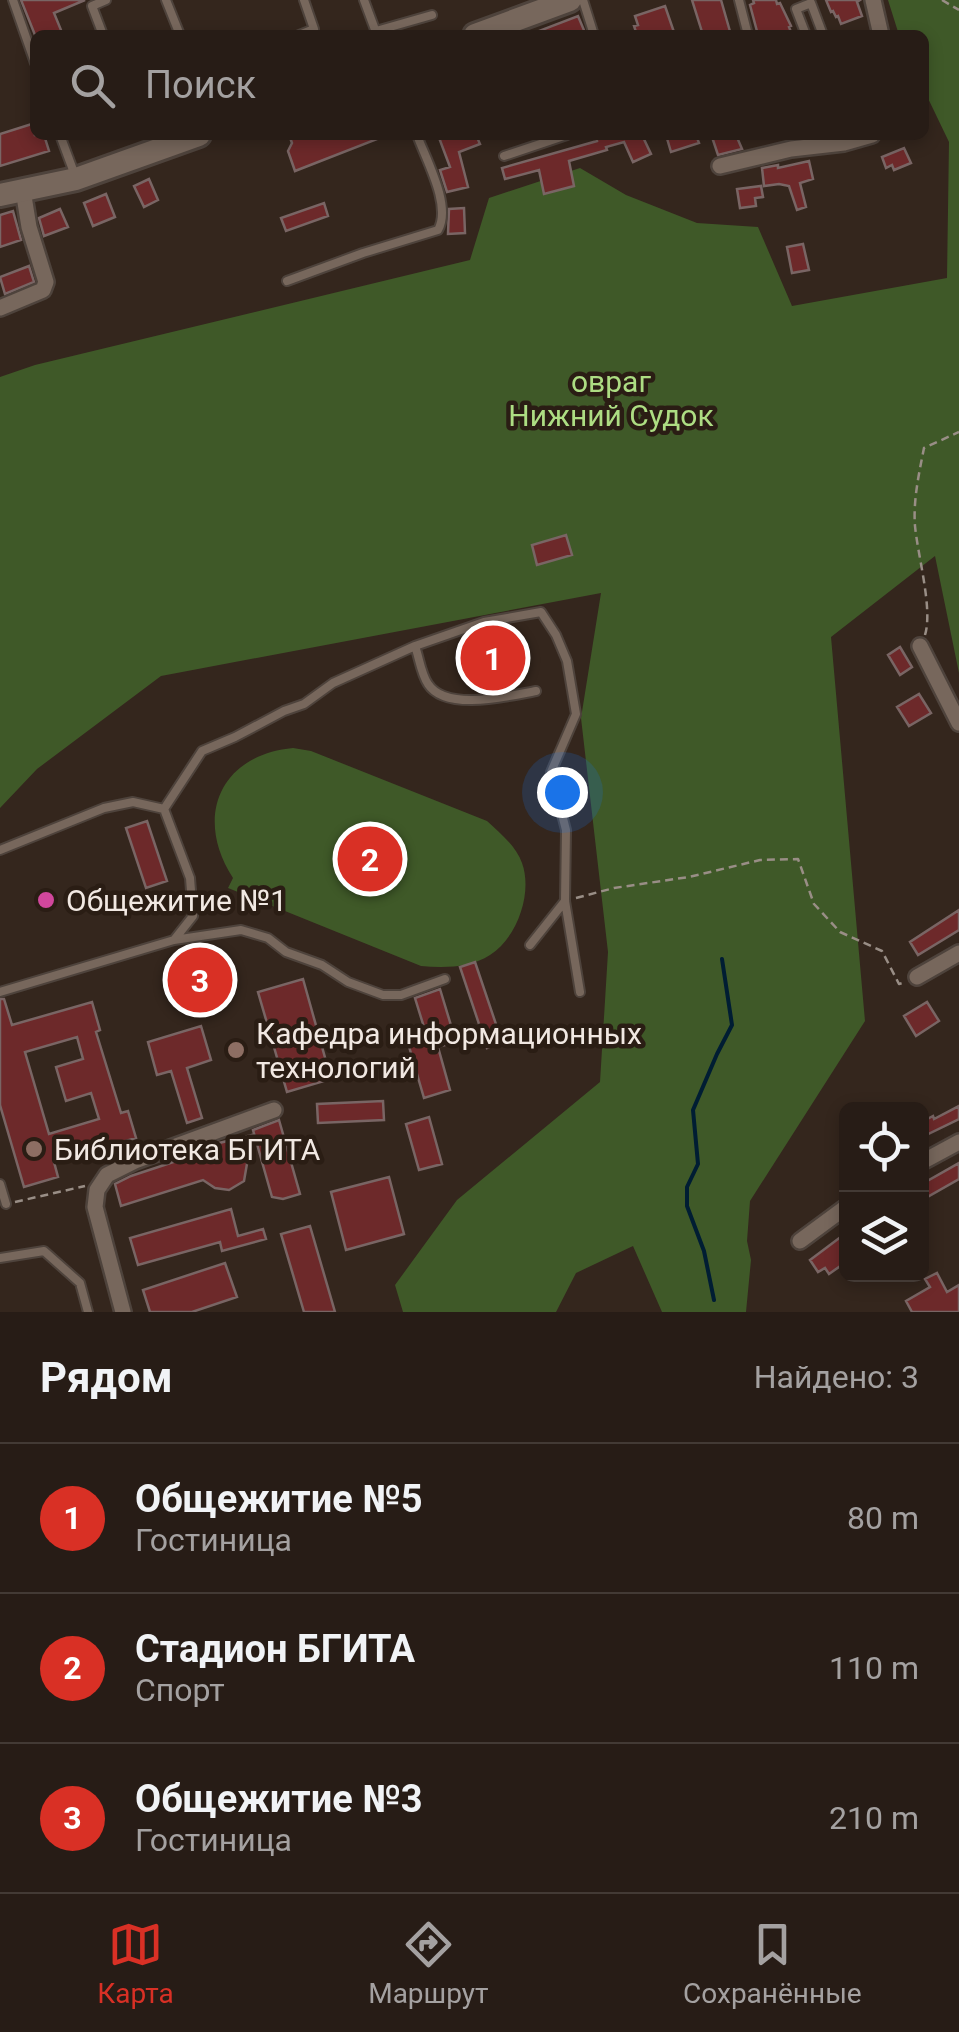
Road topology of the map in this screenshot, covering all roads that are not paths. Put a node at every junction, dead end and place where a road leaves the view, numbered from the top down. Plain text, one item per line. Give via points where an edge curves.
1 (13, 0) edge
2 (106, 0) edge
3 (166, 0) edge
4 (304, 0) edge
5 (364, 0) edge
6 (570, 0) edge
7 (583, 0) edge
8 (738, 0) edge
9 (874, 0) edge
10 (432, 15) dead end
11 (101, 30) edge
12 (178, 30) edge
13 (312, 30) edge
14 (376, 30) edge
15 (386, 30) edge
16 (489, 30) edge
17 (592, 30) edge
18 (747, 30) edge
19 (804, 30) edge
20 (821, 30) edge
21 (879, 30) edge
22 (30, 49) edge
23 (62, 140) edge
24 (185, 140) edge
25 (419, 140) edge
26 (552, 140) edge
27 (854, 140) edge
28 (504, 156) dead end
29 (720, 166) dead end
30 (76, 180) junction
31 (11, 193) edge
32 (287, 281) dead end
33 (0, 308) edge
34 (415, 646) junction
35 (920, 646) road end
36 (536, 691) dead end
37 (959, 722) edge
38 (164, 808) junction
39 (0, 850) edge
40 (565, 901) junction
41 (174, 940) junction
42 (530, 945) dead end
43 (959, 953) edge
44 (918, 978) road end
45 (445, 979) dead end
46 (0, 992) edge
47 (580, 992) dead end
48 (274, 1110) dead end
49 (959, 1142) edge
50 (929, 1158) edge
51 (0, 1184) edge
52 (6, 1204) road end
53 (839, 1213) edge
54 (800, 1241) dead end
55 (0, 1258) edge
56 (88, 1312) edge
57 (123, 1312) edge

1 - 22 lane
2 - 11 lane via 92,6
3 - 12 lane
4 - 13 lane
5 - 14 lane
6 - 16 main road
7 - 17 lane
8 - 18 lane
9 - 21 street
10 - 15 lane
19 - 20 lane via 796,9 810,3
23 - 30 lane
24 - 30 main road
25 - 32 lane via 441,196 438,230
26 - 28 lane
27 - 29 street
30 - 31 main road
31 - 33 street via 46,282 44,290
34 - 36 lane via 428,684 441,697
34 - 38 lane via 202,751
34 - 40 lane via 484,622 541,612 556,635 576,714 551,772 566,830
35 - 37 street
38 - 39 lane via 133,802 104,808
38 - 41 lane via 190,878 193,916
40 - 42 lane
40 - 47 lane
41 - 45 lane via 241,930 383,995
41 - 46 lane
43 - 44 street
48 - 57 street via 135,1162 101,1182 96,1207
49 - 50 street
51 - 52 lane
53 - 54 street
55 - 56 lane via 44,1251 80,1284

